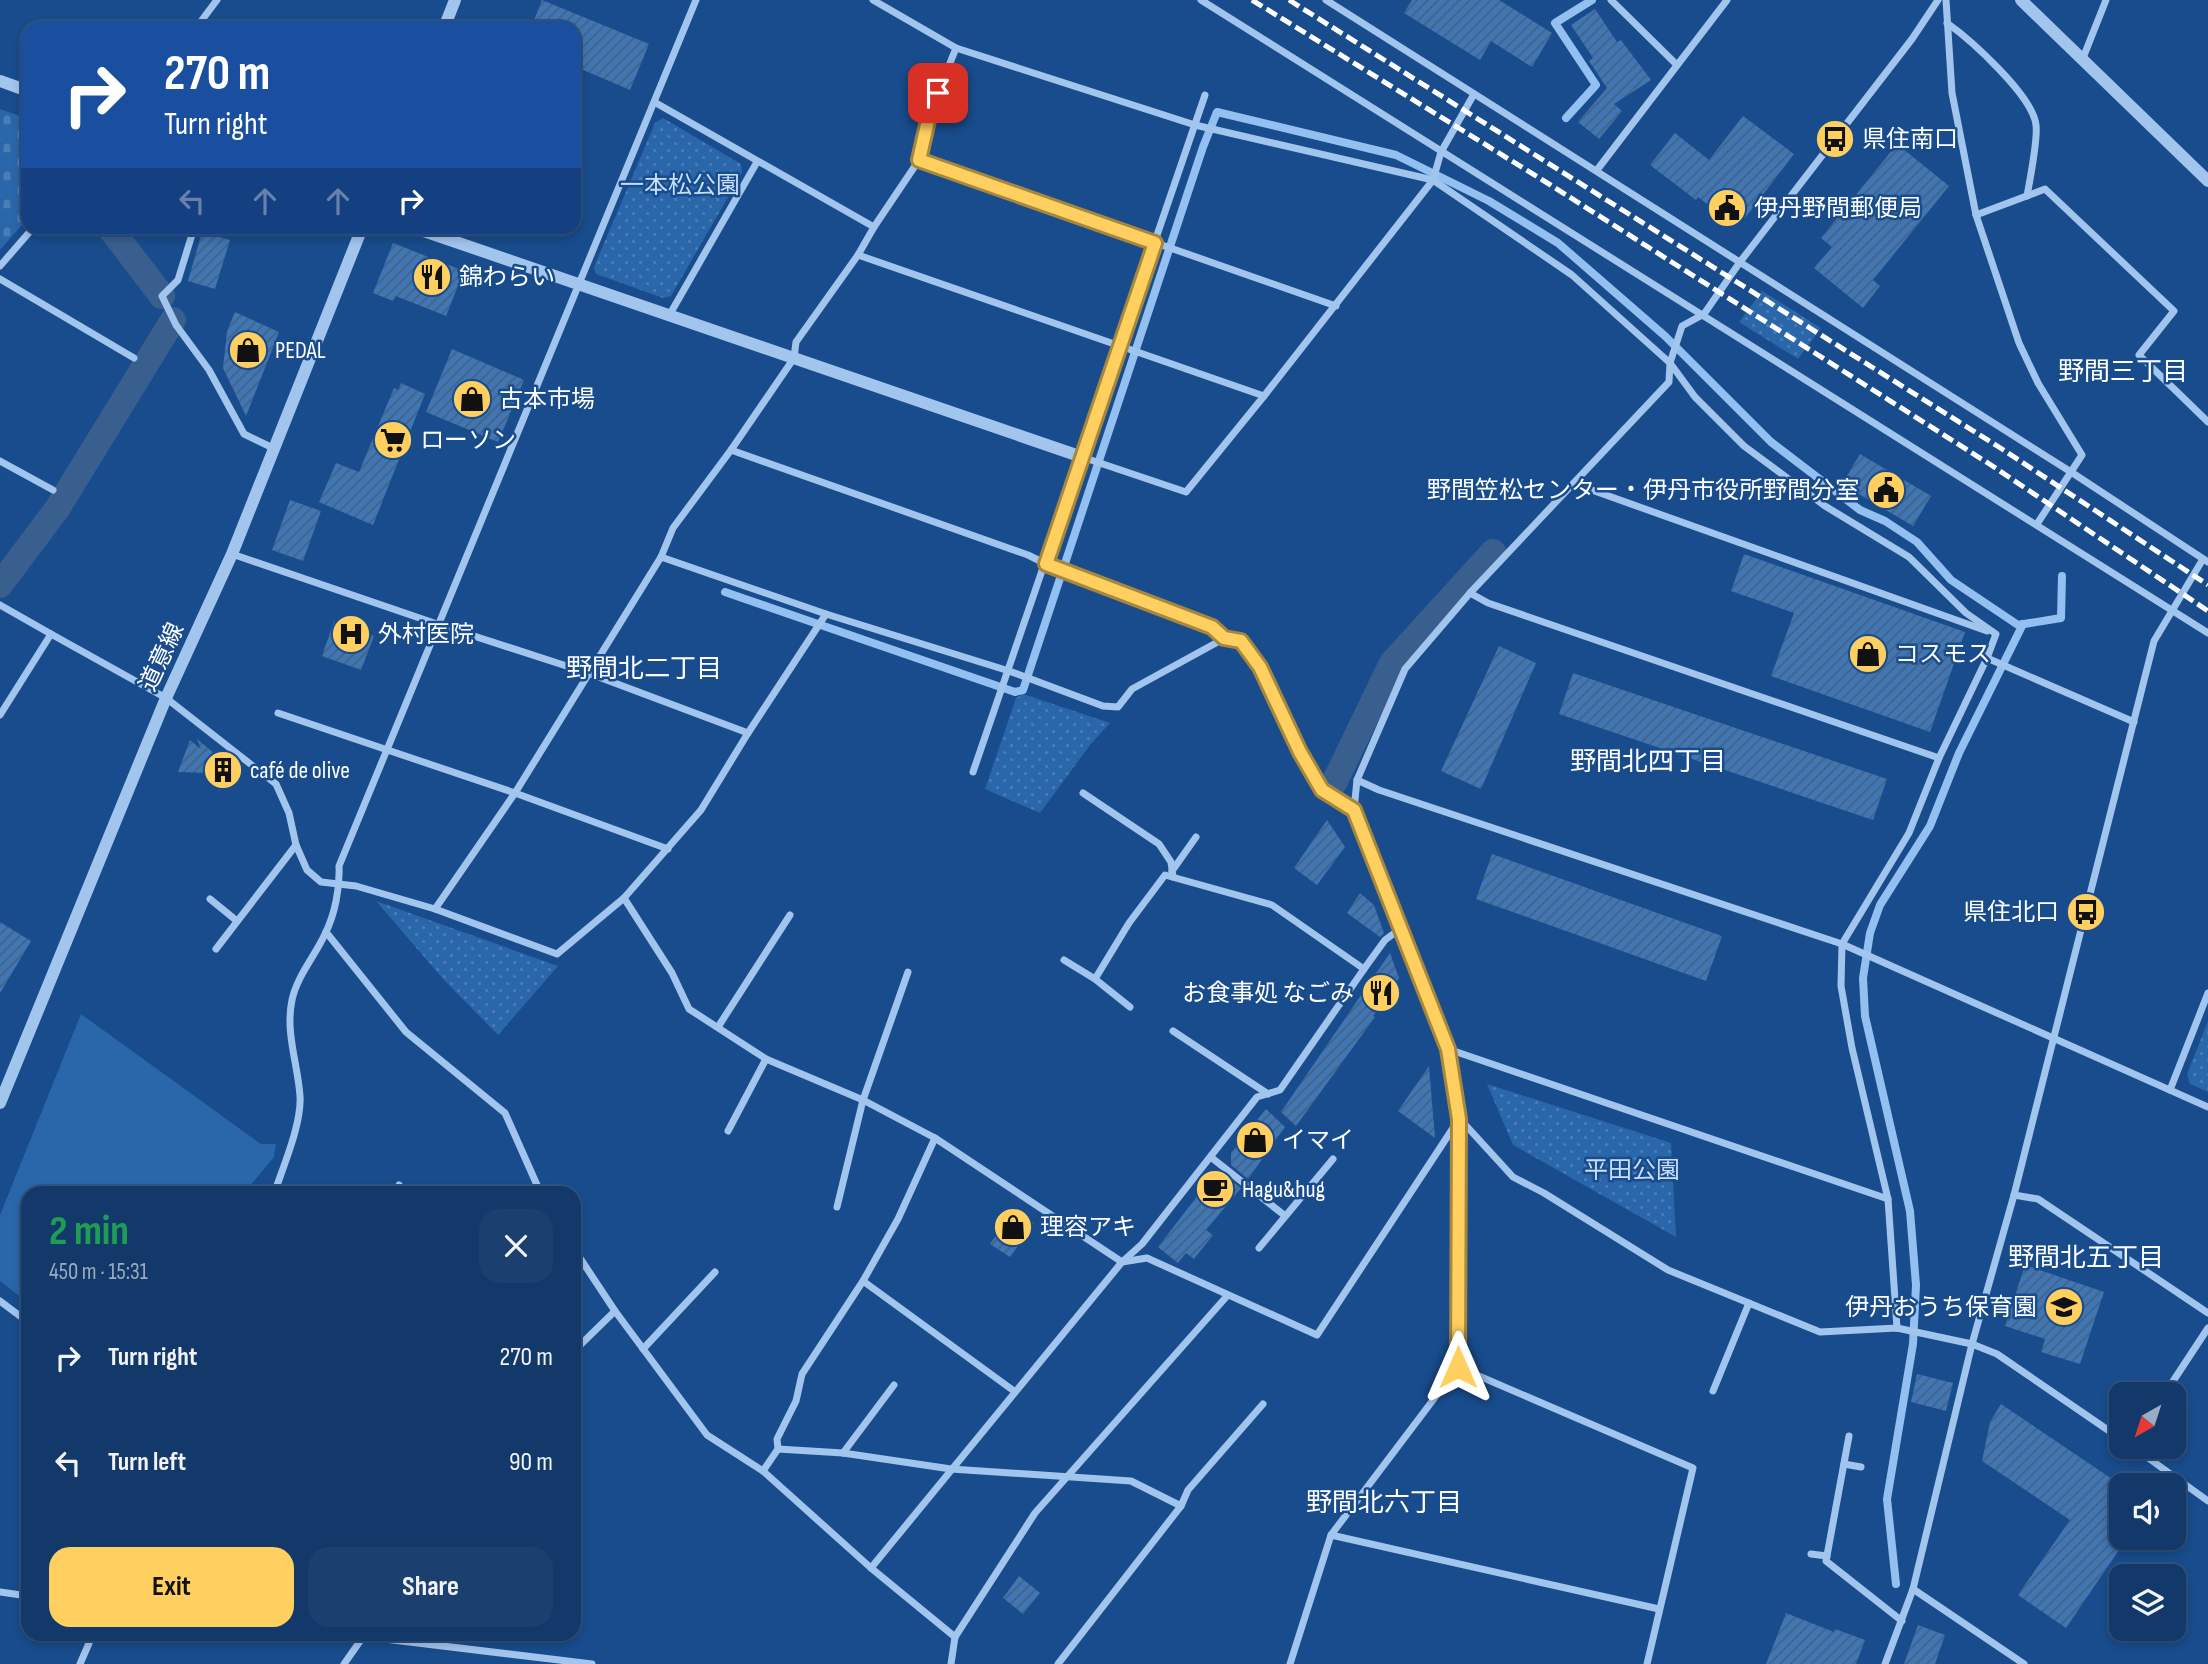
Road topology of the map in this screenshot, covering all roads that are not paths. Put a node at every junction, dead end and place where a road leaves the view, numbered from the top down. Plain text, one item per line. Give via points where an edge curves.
1 (217, 0) edge
2 (455, 0) edge
3 (696, 0) edge
4 (873, 0) edge
5 (1201, 0) edge
6 (1325, 0) edge
7 (1611, 0) edge
8 (1727, 0) edge
9 (1938, 0) edge
10 (1946, 0) edge
11 (2021, 0) edge
12 (2106, 0) edge
13 (201, 21) edge
14 (447, 21) edge
15 (1947, 23) junction
16 (956, 48) junction
17 (2083, 58) junction
18 (1677, 65) junction
19 (0, 81) edge
20 (21, 89) edge
21 (1205, 94) dead end
22 (1474, 94) junction
23 (656, 103) junction
24 (1195, 125) junction
25 (1441, 152) junction
26 (919, 160) junction
27 (757, 162) junction
28 (1597, 170) junction
29 (1433, 180) junction
30 (2208, 181) edge
31 (2027, 196) junction
32 (1976, 215) junction
33 (874, 227) junction
34 (27, 235) edge
35 (192, 235) edge
36 (359, 235) edge
37 (436, 235) edge
38 (1155, 243) junction
39 (859, 255) junction
40 (1740, 262) junction
41 (0, 266) edge
42 (0, 279) edge
43 (579, 284) junction
44 (1336, 306) junction
45 (670, 314) junction
46 (1704, 314) junction
47 (1118, 347) junction
48 (134, 358) dead end
49 (793, 358) junction
50 (1670, 363) junction
51 (1264, 396) junction
52 (2208, 422) edge
53 (275, 449) junction
54 (731, 450) junction
55 (1082, 457) junction
56 (0, 461) edge
57 (2071, 472) junction
58 (1575, 484) junction
59 (54, 490) dead end
60 (2037, 524) junction
61 (232, 554) junction
62 (662, 557) junction
63 (2206, 561) edge
64 (1046, 564) junction
65 (1470, 593) junction
66 (0, 605) edge
67 (2173, 611) junction
68 (826, 614) junction
69 (440, 625) junction
70 (2208, 633) edge
71 (51, 634) junction
72 (1996, 634) junction
73 (1224, 638) junction
74 (1987, 658) junction
75 (1009, 671) junction
76 (588, 673) junction
77 (166, 698) junction
78 (278, 713) dead end
79 (0, 715) edge
80 (2134, 722) junction
81 (748, 733) junction
82 (389, 750) junction
83 (1939, 758) junction
84 (973, 772) dead end
85 (1357, 780) junction
86 (515, 793) junction
87 (1083, 793) dead end
88 (1354, 810) junction
89 (1196, 837) dead end
90 (296, 845) junction
91 (668, 849) junction
92 (1172, 874) junction
93 (340, 884) junction
94 (624, 898) junction
95 (210, 899) dead end
96 (435, 909) junction
97 (790, 915) dead end
98 (237, 921) junction
99 (1400, 929) junction
100 (326, 932) junction
101 (1842, 944) junction
102 (216, 949) dead end
103 (1064, 960) dead end
104 (1364, 969) junction
105 (908, 972) dead end
106 (1095, 979) junction
107 (2208, 993) edge
108 (1130, 1007) dead end
109 (718, 1027) junction
110 (1173, 1031) dead end
111 (2054, 1037) junction
112 (1448, 1049) junction
113 (766, 1059) junction
114 (2170, 1090) junction
115 (1268, 1094) junction
116 (863, 1100) junction
117 (0, 1104) edge
118 (2208, 1107) edge
119 (1459, 1119) junction
120 (728, 1131) dead end
121 (935, 1138) junction
122 (1212, 1158) junction
123 (1333, 1159) dead end
124 (277, 1186) edge
125 (537, 1186) edge
126 (2014, 1195) junction
127 (1888, 1199) junction
128 (837, 1207) dead end
129 (1284, 1215) junction
130 (1259, 1248) dead end
131 (581, 1260) edge
132 (1122, 1262) junction
133 (715, 1272) dead end
134 (863, 1281) junction
135 (1227, 1296) junction
136 (0, 1301) edge
137 (1749, 1303) junction
138 (615, 1311) junction
139 (2208, 1312) edge
140 (21, 1317) edge
141 (1897, 1328) junction
142 (2208, 1328) edge
143 (581, 1344) edge
144 (1972, 1344) junction
145 (643, 1349) junction
146 (1458, 1367) junction
147 (2173, 1382) edge
148 (894, 1385) dead end
149 (1014, 1391) junction
150 (1713, 1391) dead end
151 (1263, 1404) dead end
152 (2109, 1431) edge
153 (1849, 1436) dead end
154 (778, 1449) junction
155 (842, 1453) junction
156 (2151, 1460) edge
157 (1844, 1464) junction
158 (1861, 1466) dead end
159 (951, 1469) junction
160 (763, 1471) junction
161 (1065, 1478) junction
162 (2208, 1501) edge
163 (1181, 1506) junction
164 (1331, 1535) junction
165 (1811, 1554) dead end
166 (1827, 1556) junction
167 (871, 1568) junction
168 (1913, 1589) junction
169 (0, 1592) edge
170 (21, 1594) edge
171 (1659, 1609) junction
172 (1902, 1621) junction
173 (955, 1637) junction
174 (90, 1641) edge
175 (360, 1641) edge
176 (390, 1641) edge
177 (516, 1660) edge
178 (80, 1664) edge
179 (344, 1664) edge
180 (592, 1664) edge
181 (951, 1664) edge
182 (1058, 1664) edge
183 (1290, 1664) edge
184 (1647, 1664) edge
185 (1885, 1664) edge
186 (2024, 1664) edge

1 - 13 street
2 - 14 street
3 - 23 street
4 - 16 street
5 - 25 street
6 - 22 street
7 - 18 street
8 - 18 street
9 - 40 street
10 - 15 street
11 - 17 street
12 - 17 street
15 - 31 street via 2007,77 2036,124
15 - 32 street via 1952,93
16 - 24 street
16 - 26 street via 929,116
17 - 30 street
18 - 28 street
19 - 20 street
21 - 24 street
22 - 25 street
22 - 28 street
23 - 27 street
23 - 43 street
24 - 29 street
24 - 38 street
25 - 29 street
25 - 46 street
26 - 33 street
26 - 38 street
27 - 33 street
27 - 45 street
28 - 40 street
29 - 44 street
29 - 50 street via 1572,275
31 - 32 street
31 - 52 street via 2045,189 2174,311 2139,355
32 - 57 street via 2019,343 2082,454
33 - 39 street
34 - 41 street
35 - 53 street via 178,280 162,296 244,434
36 - 53 street, 道意線
37 - 43 street
38 - 44 street
38 - 47 street
39 - 47 street
39 - 49 street via 796,342
40 - 46 street
40 - 57 street
42 - 48 street
43 - 45 street
43 - 69 street
44 - 51 street
45 - 49 street
46 - 50 street via 1682,326
46 - 60 street
47 - 51 street
47 - 55 street
49 - 54 street
49 - 55 street
50 - 58 street via 1669,382
50 - 72 street via 1695,397 1744,446 1825,506 1909,557 1966,613
51 - 55 street via 1186,492
53 - 61 street, 道意線
54 - 62 street via 673,528
54 - 64 street
55 - 64 street
56 - 59 street
57 - 60 street
57 - 63 street
58 - 65 street
58 - 72 street
60 - 67 street
61 - 69 street
61 - 77 street, 道意線
62 - 68 street
62 - 76 street
63 - 67 street
64 - 73 street via 1212,627
64 - 75 street
65 - 83 street
65 - 85 street via 1405,669
66 - 71 street
67 - 70 street
67 - 80 street via 2154,641
68 - 75 street
68 - 81 street
69 - 76 street
69 - 82 street
71 - 77 street
71 - 79 street
72 - 74 street
73 - 75 street via 1132,689 1118,707 1103,706
73 - 88 street via 1241,641 1260,667 1322,790
74 - 80 street
74 - 83 street
75 - 84 street
76 - 81 street
76 - 86 street
77 - 90 street via 276,784
77 - 117 street, 道意線
78 - 82 street
80 - 111 street
81 - 91 street via 701,810
82 - 86 street
82 - 93 street via 339,866
83 - 101 street via 1909,833
85 - 88 street
85 - 101 street
86 - 91 street
86 - 96 street
87 - 92 street via 1159,844 1171,862
88 - 99 street
89 - 92 street
90 - 93 street via 307,870 321,882
90 - 98 street
91 - 94 street
92 - 104 street via 1272,905
92 - 106 street via 1165,875 1129,923
93 - 96 street
93 - 100 street
94 - 96 street via 557,954
94 - 109 street via 672,973 689,1009
95 - 98 street
97 - 109 street
98 - 102 street
99 - 104 street via 1385,940
99 - 112 street
100 - 124 street via 292,999 289,1024 301,1099
100 - 125 street via 406,1032 505,1113
101 - 111 street
101 - 127 street via 1841,986 1852,1048
103 - 106 street
104 - 115 street via 1280,1090
105 - 116 street
106 - 108 street
107 - 114 street
109 - 113 street
110 - 115 street
111 - 114 street
111 - 126 street
112 - 119 street
112 - 127 street
113 - 116 street
113 - 120 street
114 - 118 street
115 - 122 street via 1257,1097
116 - 121 street
116 - 128 street
119 - 135 street via 1317,1335
119 - 137 street via 1513,1177 1668,1270
119 - 146 street
121 - 132 street
121 - 134 street
122 - 129 street
122 - 132 street
123 - 129 street
126 - 139 street via 2038,1199
126 - 144 street
127 - 141 street
129 - 130 street
131 - 138 street
132 - 135 street via 1147,1258
132 - 149 street
133 - 145 street
134 - 149 street
134 - 154 street via 802,1374 796,1402 777,1438
135 - 161 street
136 - 140 street
137 - 141 street via 1820,1332
137 - 150 street
138 - 143 street
138 - 145 street
141 - 144 street
142 - 147 street
144 - 152 street via 1997,1354
144 - 168 street
145 - 160 street via 707,1435
146 - 164 street
146 - 171 street via 1693,1468
148 - 155 street
149 - 159 street
151 - 163 street via 1188,1490
153 - 157 street
154 - 155 street
154 - 160 street
155 - 159 street
156 - 162 street
157 - 158 street
157 - 166 street
159 - 161 street
159 - 167 street
160 - 167 street
161 - 163 street via 1131,1481
161 - 173 street via 1035,1513
163 - 182 street
164 - 171 street
164 - 183 street
165 - 166 street
166 - 172 street via 1826,1561
167 - 173 street
168 - 172 street
168 - 186 street
169 - 170 street
171 - 184 street
172 - 185 street
173 - 181 street
174 - 178 street
175 - 179 street
176 - 177 street
177 - 180 street

